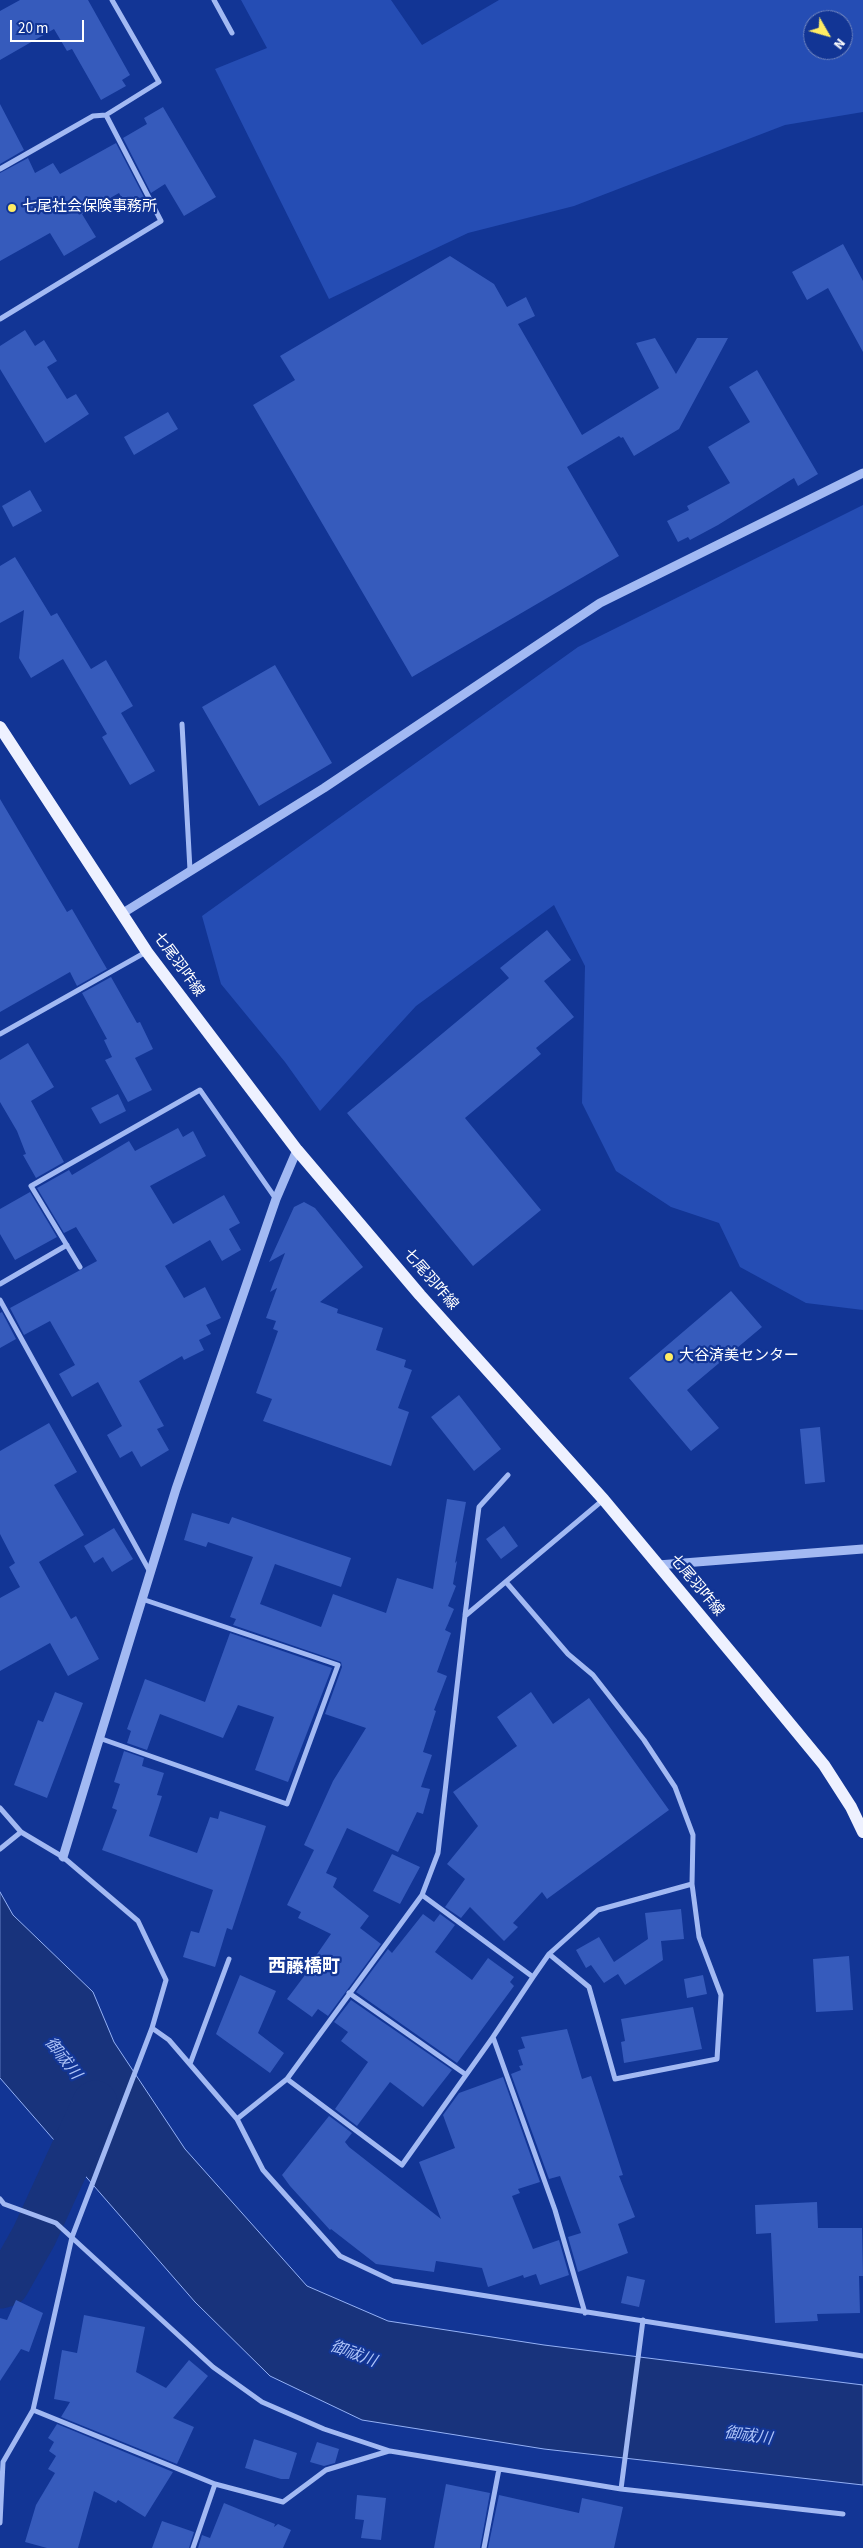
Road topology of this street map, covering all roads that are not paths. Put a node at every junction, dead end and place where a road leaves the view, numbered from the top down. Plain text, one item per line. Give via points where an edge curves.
1 (112, 0) edge
2 (214, 0) edge
3 (232, 33) dead end
4 (106, 115) junction
5 (0, 169) edge
6 (0, 319) edge
7 (863, 473) edge
8 (182, 724) dead end
9 (0, 727) edge
10 (190, 870) junction
11 (123, 913) junction
12 (147, 952) junction
13 (0, 1034) edge
14 (297, 1150) junction
15 (276, 1199) junction
16 (67, 1245) junction
17 (80, 1267) dead end
18 (0, 1284) edge
19 (0, 1300) edge
20 (508, 1475) dead end
21 (604, 1500) junction
22 (863, 1549) edge
23 (658, 1565) junction
24 (150, 1572) junction
25 (506, 1582) junction
26 (142, 1599) junction
27 (465, 1616) junction
28 (99, 1738) junction
29 (0, 1808) edge
30 (21, 1832) junction
31 (863, 1832) edge
32 (0, 1849) edge
33 (63, 1857) junction
34 (692, 1884) junction
35 (422, 1896) junction
36 (549, 1954) junction
37 (229, 1959) dead end
38 (533, 1977) junction
39 (349, 1993) junction
40 (152, 2028) junction
41 (493, 2037) junction
42 (190, 2064) junction
43 (465, 2074) junction
44 (286, 2079) junction
45 (237, 2119) junction
46 (0, 2199) edge
47 (72, 2237) junction
48 (585, 2313) junction
49 (643, 2320) junction
50 (863, 2356) edge
51 (33, 2410) junction
52 (390, 2451) junction
53 (499, 2469) junction
54 (215, 2484) junction
55 (621, 2489) junction
56 (843, 2514) dead end
57 (0, 2523) edge
58 (193, 2548) edge
59 (484, 2548) edge

1 - 4 street via 159,82
2 - 3 street
4 - 5 street via 92,116
4 - 6 street via 161,221
7 - 10 street via 600,603 324,788
8 - 10 street
9 - 11 main road, 七尾羽咋線
10 - 11 street
11 - 12 main road, 七尾羽咋線
12 - 13 street
12 - 14 main road, 七尾羽咋線
14 - 15 street
14 - 21 main road, 七尾羽咋線
15 - 16 street via 200,1090 31,1186
15 - 24 street
16 - 17 street
16 - 18 street
19 - 24 street
20 - 27 street via 479,1507
21 - 23 main road, 七尾羽咋線
21 - 25 street
22 - 23 street
23 - 31 main road, 七尾羽咋線 via 824,1766
24 - 26 street
25 - 27 street
25 - 34 street via 568,1654 593,1675 644,1740 675,1788 693,1835
26 - 28 street
26 - 28 street via 338,1665 287,1804
27 - 35 street via 438,1853
28 - 33 street
29 - 30 street
30 - 32 street
30 - 33 street
33 - 40 street via 138,1921 166,1980
34 - 36 street via 598,1910
34 - 36 street via 699,1937 721,1995 717,2059 615,2079 589,1987
35 - 38 street
35 - 39 street
36 - 38 street
37 - 42 street
38 - 41 street
39 - 43 street
39 - 44 street
40 - 42 street via 169,2040
40 - 47 street
41 - 43 street
41 - 48 street via 555,2210
42 - 45 street
43 - 44 street via 402,2165
44 - 45 street
45 - 48 street via 263,2170 340,2256 393,2282
46 - 47 street via 4,2204 56,2223
47 - 51 street
47 - 52 street via 213,2367 262,2402 324,2430
48 - 49 street
49 - 50 street
49 - 55 street
51 - 54 street
51 - 57 street via 3,2462
52 - 53 street
52 - 54 street via 326,2470 283,2502
53 - 55 street
53 - 59 street
54 - 58 street
55 - 56 street

